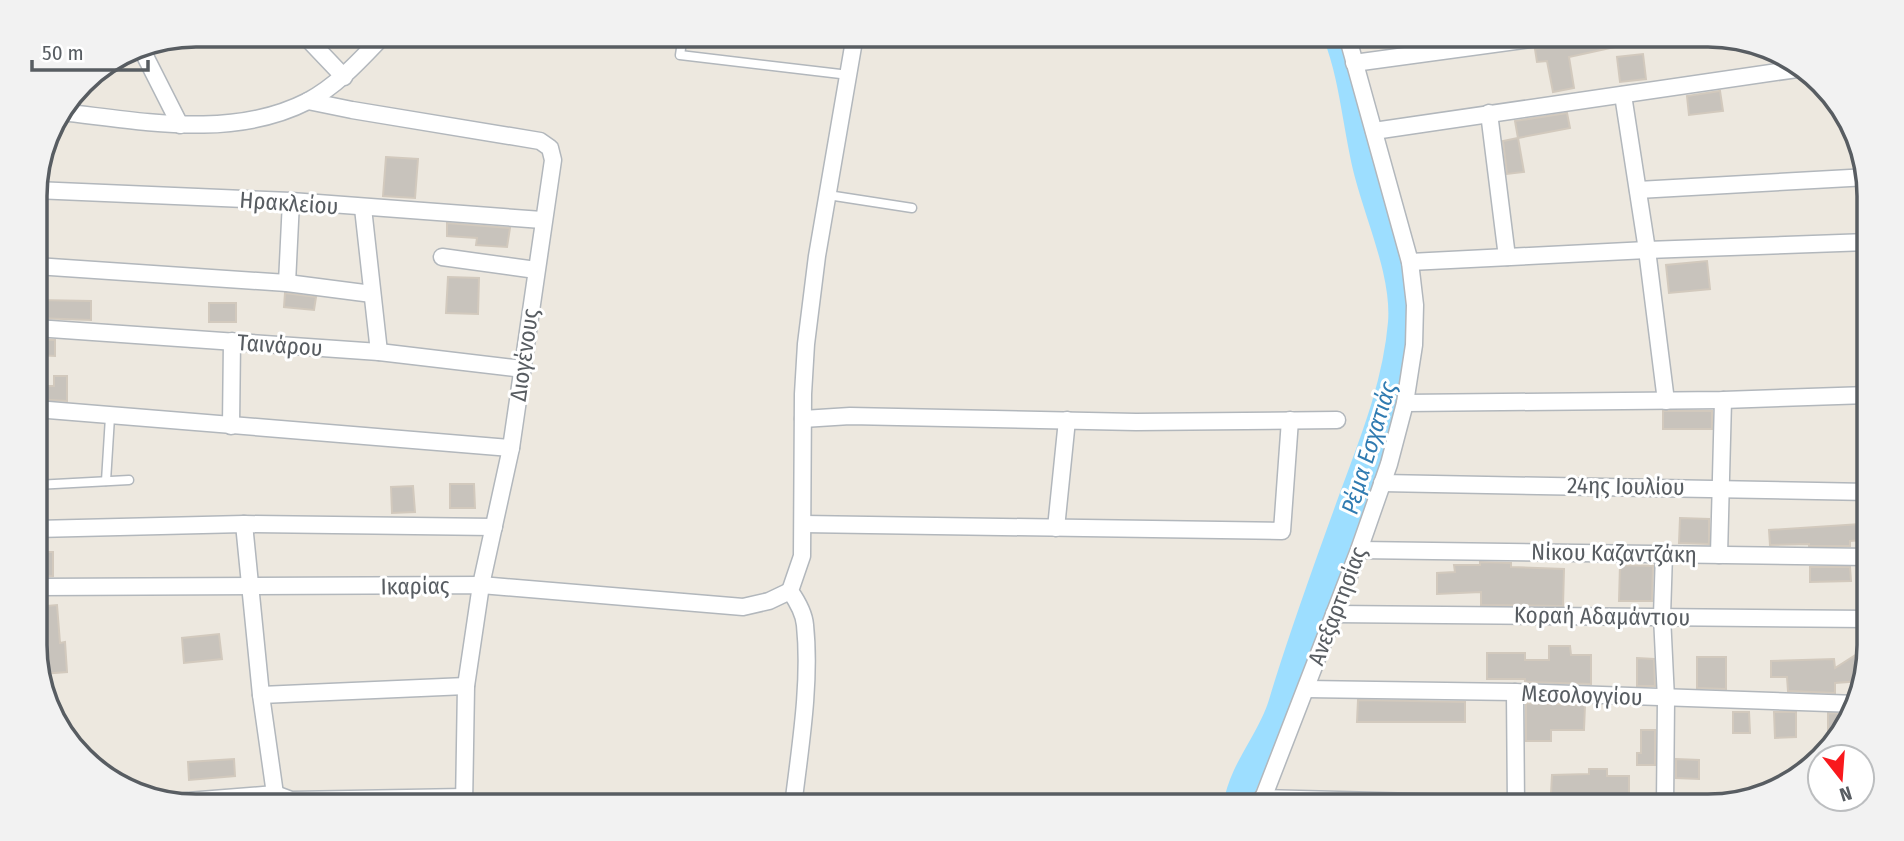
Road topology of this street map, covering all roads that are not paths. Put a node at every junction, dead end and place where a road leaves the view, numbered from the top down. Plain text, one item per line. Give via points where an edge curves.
1 (316, 47) edge
2 (372, 47) edge
3 (681, 47) edge
4 (854, 47) edge
5 (1350, 47) edge
6 (1472, 47) edge
7 (145, 57) edge
8 (1354, 63) junction
9 (1787, 70) edge
10 (849, 75) junction
11 (344, 76) junction
12 (1623, 95) junction
13 (308, 101) junction
14 (73, 113) edge
15 (1489, 114) junction
16 (180, 125) junction
17 (1374, 131) junction
18 (1855, 178) edge
19 (1638, 190) junction
20 (48, 191) edge
21 (828, 195) junction
22 (291, 201) junction
23 (363, 208) junction
24 (912, 208) dead end
25 (542, 220) junction
26 (1857, 242) edge
27 (1647, 250) junction
28 (442, 257) dead end
29 (1507, 257) junction
30 (1410, 262) junction
31 (48, 267) edge
32 (536, 270) junction
33 (287, 283) junction
34 (372, 294) junction
35 (48, 329) edge
36 (232, 341) junction
37 (379, 352) junction
38 (523, 369) junction
39 (1857, 395) edge
40 (1723, 400) junction
41 (1666, 401) junction
42 (1405, 402) junction
43 (48, 410) edge
44 (110, 417) junction
45 (803, 419) junction
46 (1290, 420) junction
47 (1337, 420) dead end
48 (1067, 421) junction
49 (230, 426) junction
50 (511, 448) junction
51 (129, 480) dead end
52 (106, 481) junction
53 (1382, 483) junction
54 (47, 484) edge
55 (1720, 488) junction
56 (1857, 492) edge
57 (244, 524) junction
58 (803, 524) junction
59 (494, 527) junction
60 (1056, 528) junction
61 (47, 529) edge
62 (1359, 550) junction
63 (1664, 553) junction
64 (1719, 555) junction
65 (1857, 557) edge
66 (481, 585) junction
67 (47, 587) edge
68 (249, 587) junction
69 (790, 591) junction
70 (1335, 614) junction
71 (1662, 616) junction
72 (1857, 619) edge
73 (466, 686) junction
74 (1306, 689) junction
75 (1515, 692) junction
76 (261, 695) junction
77 (1666, 699) junction
78 (1844, 704) edge
79 (1264, 793) edge
80 (1516, 793) edge
81 (1665, 793) edge
82 (275, 794) edge
83 (464, 794) edge
84 (794, 794) edge

1 - 11 street
2 - 11 street
3 - 10 lane via 680,55
4 - 10 street
5 - 8 street, Ανεξαρτησίας
6 - 8 street
7 - 16 street
8 - 17 street, Ανεξαρτησίας
9 - 12 street
10 - 21 street
11 - 13 street
12 - 15 street
12 - 19 street
13 - 16 street via 241,122
13 - 25 street, Διογένους via 540,141 550,148 553,160
14 - 16 street
15 - 17 street
15 - 29 street
17 - 30 street, Ανεξαρτησίας
18 - 19 street
19 - 27 street
20 - 22 street, Ηρακλείου
21 - 24 lane
21 - 45 street via 806,344
22 - 23 street, Ηρακλείου
22 - 33 street
23 - 25 street, Ηρακλείου
23 - 34 street
25 - 32 street, Διογένους
26 - 27 street
27 - 29 street
27 - 41 street
28 - 32 street
29 - 30 street
30 - 42 street, Ανεξαρτησίας via 1415,327
31 - 33 street
32 - 38 street, Διογένους
33 - 34 street
34 - 37 street
35 - 36 street, Ταινάρου
36 - 37 street, Ταινάρου
36 - 49 street
37 - 38 street, Ταινάρου
38 - 50 street, Διογένους
39 - 40 street
40 - 41 street
40 - 55 street
41 - 42 street
42 - 53 street, Ανεξαρτησίας
43 - 44 street
44 - 49 street
44 - 52 lane
45 - 48 street
45 - 58 street
46 - 47 street
46 - 48 street
46 - 60 street via 1282,531
48 - 60 street
49 - 50 street
50 - 59 street, Διογένους
51 - 52 lane
52 - 54 lane
53 - 55 street, 24ης Ιουλίου
53 - 62 street, Ανεξαρτησίας
55 - 56 street, 24ης Ιουλίου
55 - 64 street
57 - 59 street
57 - 61 street
57 - 68 street
58 - 60 street
58 - 69 street via 802,556
59 - 66 street, Διογένους
62 - 63 street, Νίκου Καζαντζάκη
62 - 70 street, Ανεξαρτησίας
63 - 64 street, Νίκου Καζαντζάκη
63 - 71 street
64 - 65 street, Νίκου Καζαντζάκη
66 - 68 street, Ικαρίας
66 - 69 street, Ικαρίας via 743,607
66 - 73 street, Διογένους
67 - 68 street, Ικαρίας
68 - 76 street
69 - 84 street via 805,623 805,704
70 - 71 street, Κοραή Αδαμάντιου
70 - 74 street, Ανεξαρτησίας
71 - 72 street, Κοραή Αδαμάντιου
71 - 77 street
73 - 76 street
73 - 83 street, Διογένους
74 - 75 street, Μεσολογγίου
74 - 79 street, Ανεξαρτησίας
75 - 77 street, Μεσολογγίου
75 - 80 street
76 - 82 street
77 - 78 street, Μεσολογγίου
77 - 81 street

